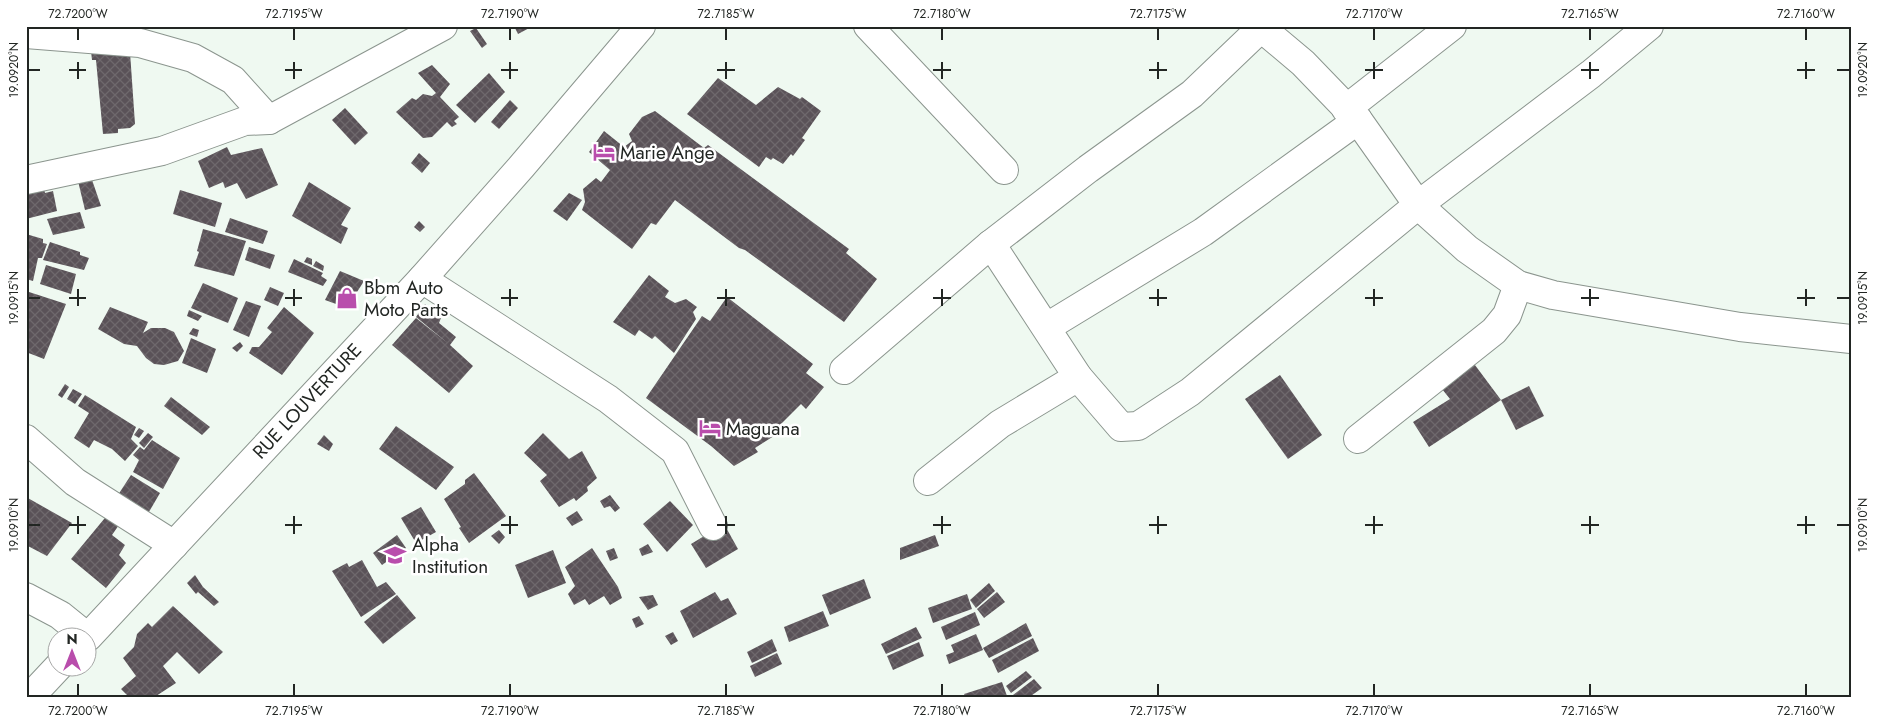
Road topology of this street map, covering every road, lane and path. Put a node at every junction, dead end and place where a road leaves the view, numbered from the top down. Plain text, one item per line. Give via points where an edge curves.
1 (443, 26) edge
2 (641, 26) edge
3 (868, 26) edge
4 (1452, 26) edge
5 (1649, 26) edge
6 (1260, 27) edge
7 (26, 34) edge
8 (1352, 114) junction
9 (269, 120) junction
10 (1004, 170) dead end
11 (26, 180) edge
12 (1418, 205) junction
13 (991, 244) junction
14 (422, 279) junction
15 (1518, 285) junction
16 (1047, 327) junction
17 (1851, 339) edge
18 (844, 370) dead end
19 (1078, 377) junction
20 (26, 439) edge
21 (1358, 439) dead end
22 (928, 481) dead end
23 (713, 526) dead end
24 (174, 545) junction
25 (26, 597) edge
26 (74, 626) edge
27 (97, 626) edge
28 (50, 676) edge
29 (29, 698) edge

1 - 9 street
2 - 14 street, RUE LOUVERTURE
3 - 10 street
4 - 8 street
5 - 12 street
6 - 8 street via 1303,62
6 - 13 street via 1192,94
7 - 9 street via 140,42 193,58 233,80
8 - 12 street
8 - 16 street via 1203,232
9 - 11 street via 245,121 162,151
12 - 15 street via 1466,249
12 - 19 street via 1190,392 1138,426 1121,427
13 - 16 street
13 - 18 street
14 - 23 street via 608,399 675,451
14 - 24 street, RUE LOUVERTURE
15 - 17 street via 1572,298 1740,327
15 - 21 street via 1507,315 1494,331
16 - 19 street
19 - 22 street via 1000,424
20 - 24 street via 75,482
24 - 27 street, RUE LOUVERTURE
25 - 26 street
28 - 29 street

